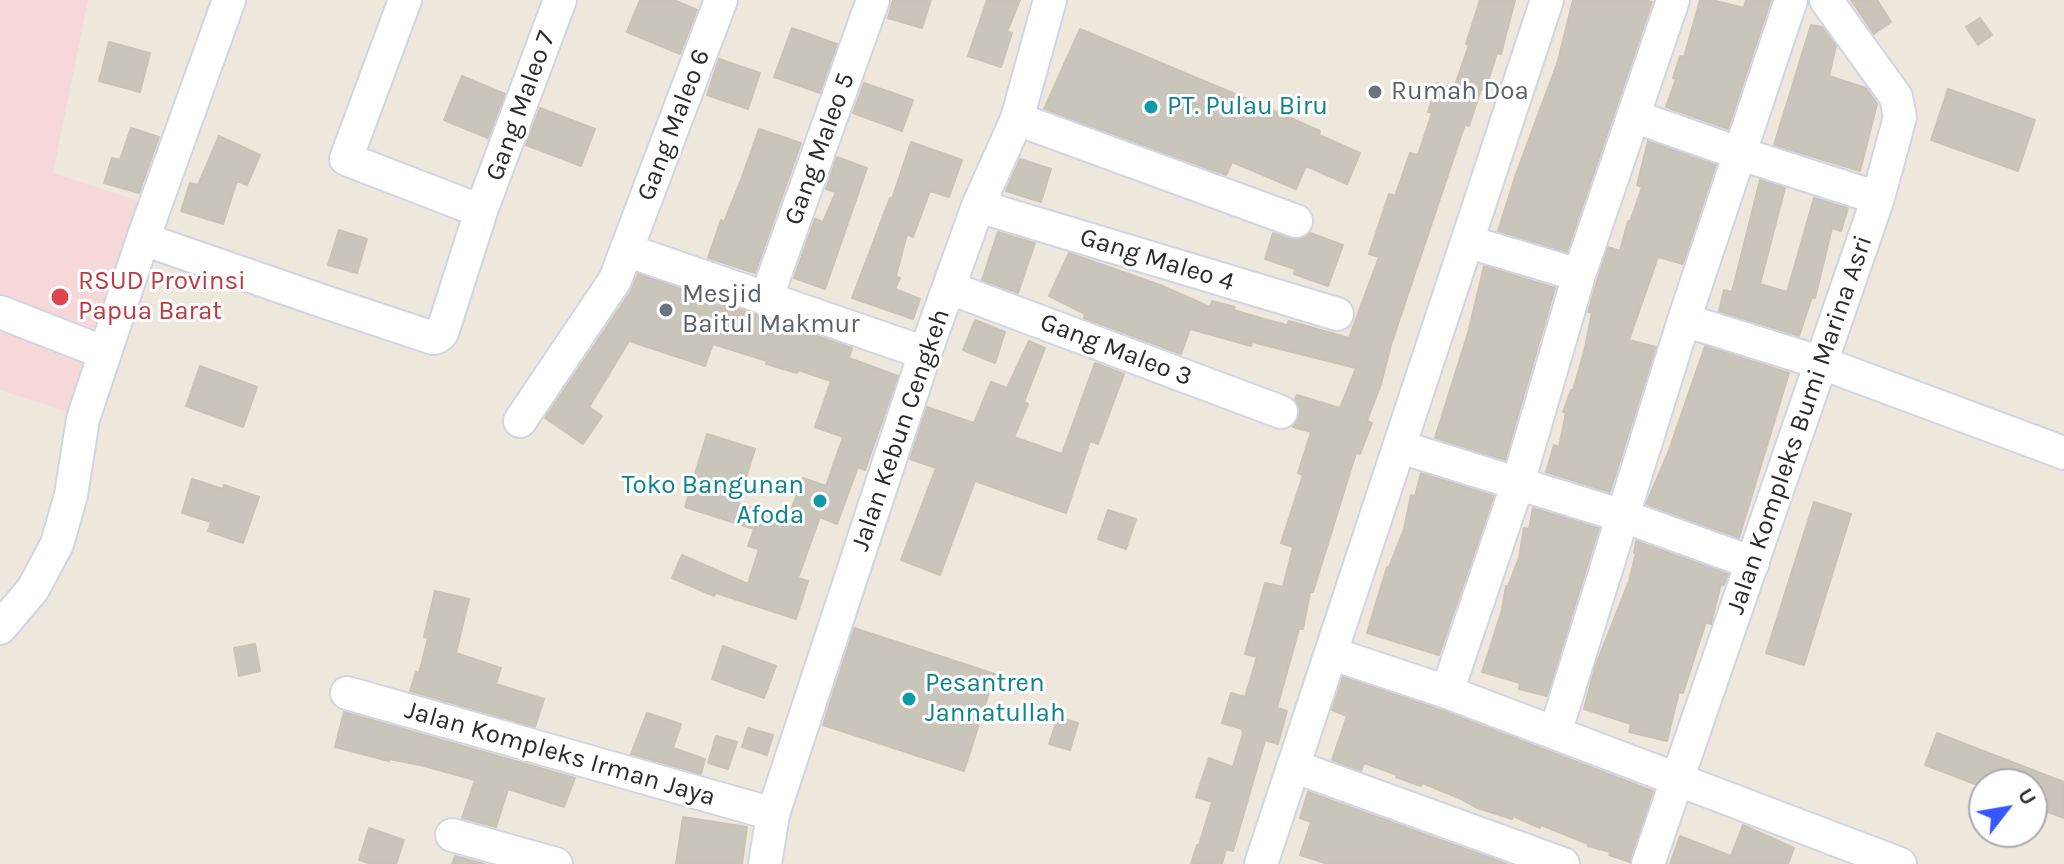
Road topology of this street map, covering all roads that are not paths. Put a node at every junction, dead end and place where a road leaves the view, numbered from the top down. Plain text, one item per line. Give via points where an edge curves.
1 (229, 0) edge
2 (405, 0) edge
3 (560, 0) edge
4 (721, 0) edge
5 (873, 0) edge
6 (1050, 0) edge
7 (1547, 0) edge
8 (1673, 0) edge
9 (1791, 0) edge
10 (1826, 0) edge
11 (1633, 116) junction
12 (1017, 119) junction
13 (1741, 154) junction
14 (1878, 198) junction
15 (978, 206) junction
16 (481, 211) junction
17 (1296, 221) dead end
18 (143, 239) junction
19 (1469, 242) junction
20 (626, 250) junction
21 (1579, 275) junction
22 (950, 288) junction
23 (766, 299) junction
24 (0, 312) edge
25 (1337, 314) dead end
26 (1684, 320) junction
27 (105, 353) junction
28 (925, 353) junction
29 (1822, 363) junction
30 (1281, 412) dead end
31 (520, 421) dead end
32 (1400, 447) junction
33 (2064, 453) edge
34 (1518, 483) junction
35 (1623, 516) junction
36 (1753, 563) junction
37 (0, 628) edge
38 (1333, 654) junction
39 (1447, 692) junction
40 (347, 693) dead end
41 (1555, 733) junction
42 (1293, 766) junction
43 (1678, 780) junction
44 (773, 814) junction
45 (452, 835) dead end
46 (556, 864) edge
47 (765, 864) edge
48 (1261, 864) edge
49 (1563, 864) edge
50 (1648, 864) edge
51 (1900, 864) edge

1 - 18 street
2 - 16 street via 346,159
3 - 16 street, Gang Maleo 7
4 - 20 street, Gang Maleo 6
5 - 23 street, Gang Maleo 5
6 - 12 street, Jalan Kebun Cengkeh
7 - 19 street
8 - 11 street
9 - 13 street
10 - 14 street, Jalan Kompleks Bumi Marina Asri via 1899,106
11 - 13 street
11 - 21 street
12 - 15 street, Jalan Kebun Cengkeh
12 - 17 street
13 - 14 street
13 - 26 street
14 - 29 street, Jalan Kompleks Bumi Marina Asri
15 - 22 street, Jalan Kebun Cengkeh
15 - 25 street, Gang Maleo 4
16 - 18 street, Gang Maleo 7 via 442,333 433,338
18 - 27 street
19 - 21 street
19 - 32 street
20 - 23 street
20 - 31 street, Gang Maleo 6 via 611,290
21 - 34 street
22 - 28 street, Jalan Kebun Cengkeh
22 - 30 street, Gang Maleo 3
23 - 28 street
24 - 27 street
26 - 29 street
26 - 35 street
27 - 37 street via 83,419 57,544 33,589
28 - 44 street, Jalan Kebun Cengkeh
29 - 33 street
29 - 36 street, Jalan Kompleks Bumi Marina Asri
32 - 34 street
32 - 38 street
34 - 35 street
34 - 39 street
35 - 36 street
35 - 41 street
36 - 43 street, Jalan Kompleks Bumi Marina Asri
38 - 39 street
38 - 42 street
39 - 41 street
40 - 44 street, Jalan Kompleks Irman Jaya
41 - 43 street
42 - 48 street
42 - 49 street
43 - 50 street, Jalan Kompleks Bumi Marina Asri
43 - 51 street
44 - 47 street, Jalan Kebun Cengkeh
45 - 46 street

